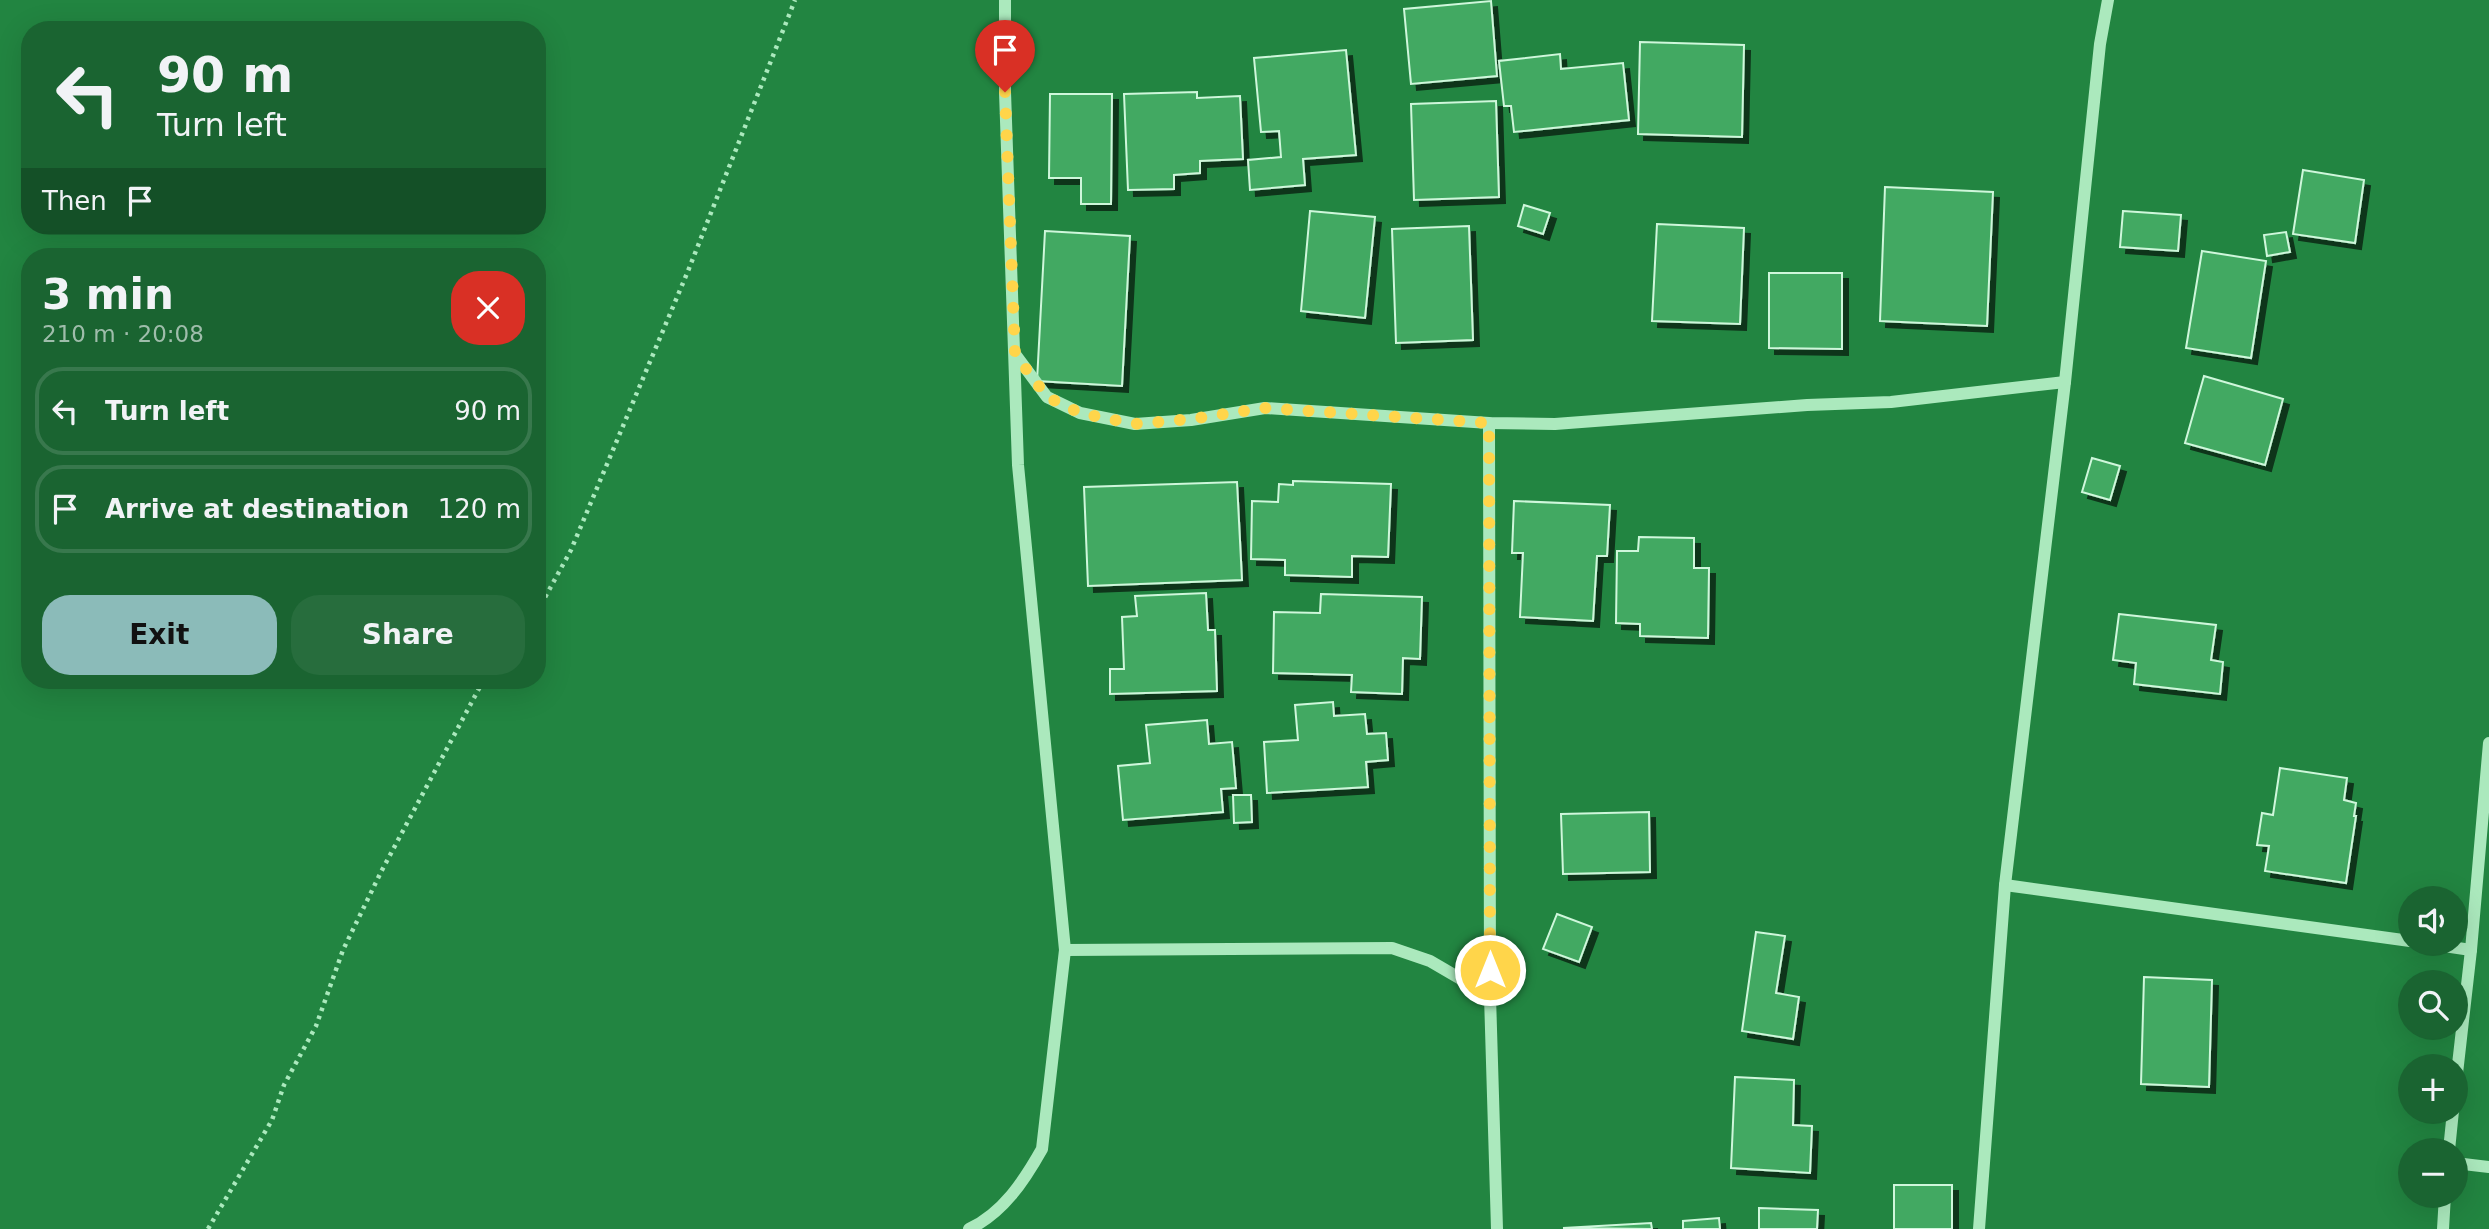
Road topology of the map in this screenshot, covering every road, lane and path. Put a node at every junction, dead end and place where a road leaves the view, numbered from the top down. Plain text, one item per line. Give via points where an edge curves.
1 (795, 0) edge
2 (1005, 0) edge
3 (2108, 0) edge
4 (1015, 354) junction
5 (2065, 382) junction
6 (1489, 423) junction
7 (546, 595) edge
8 (479, 689) edge
9 (2489, 743) edge
10 (2486, 811) edge
11 (2005, 886) junction
12 (2398, 939) edge
13 (1065, 950) junction
14 (2468, 950) edge
15 (2471, 950) junction
16 (1490, 996) junction
17 (2459, 1054) edge
18 (2468, 1165) edge
19 (2489, 1167) edge
20 (2444, 1208) edge
21 (208, 1229) edge
22 (969, 1229) edge
23 (1497, 1229) edge
24 (1979, 1229) edge
25 (2442, 1229) edge

1 - 7 path via 572,550
2 - 4 street
3 - 5 street
4 - 6 street via 1047,397 1080,413 1135,424 1265,408
4 - 13 street via 1018,465
5 - 6 street via 1891,402 1555,424
5 - 11 street
6 - 16 street
8 - 21 path via 342,950 316,1026 284,1085 272,1120
9 - 10 street
10 - 15 street
11 - 12 street
11 - 24 street
13 - 16 street via 1392,948 1430,961
13 - 22 street via 1042,1149 1000,1209
14 - 15 street
15 - 17 street
16 - 23 street
18 - 19 street
20 - 25 street

